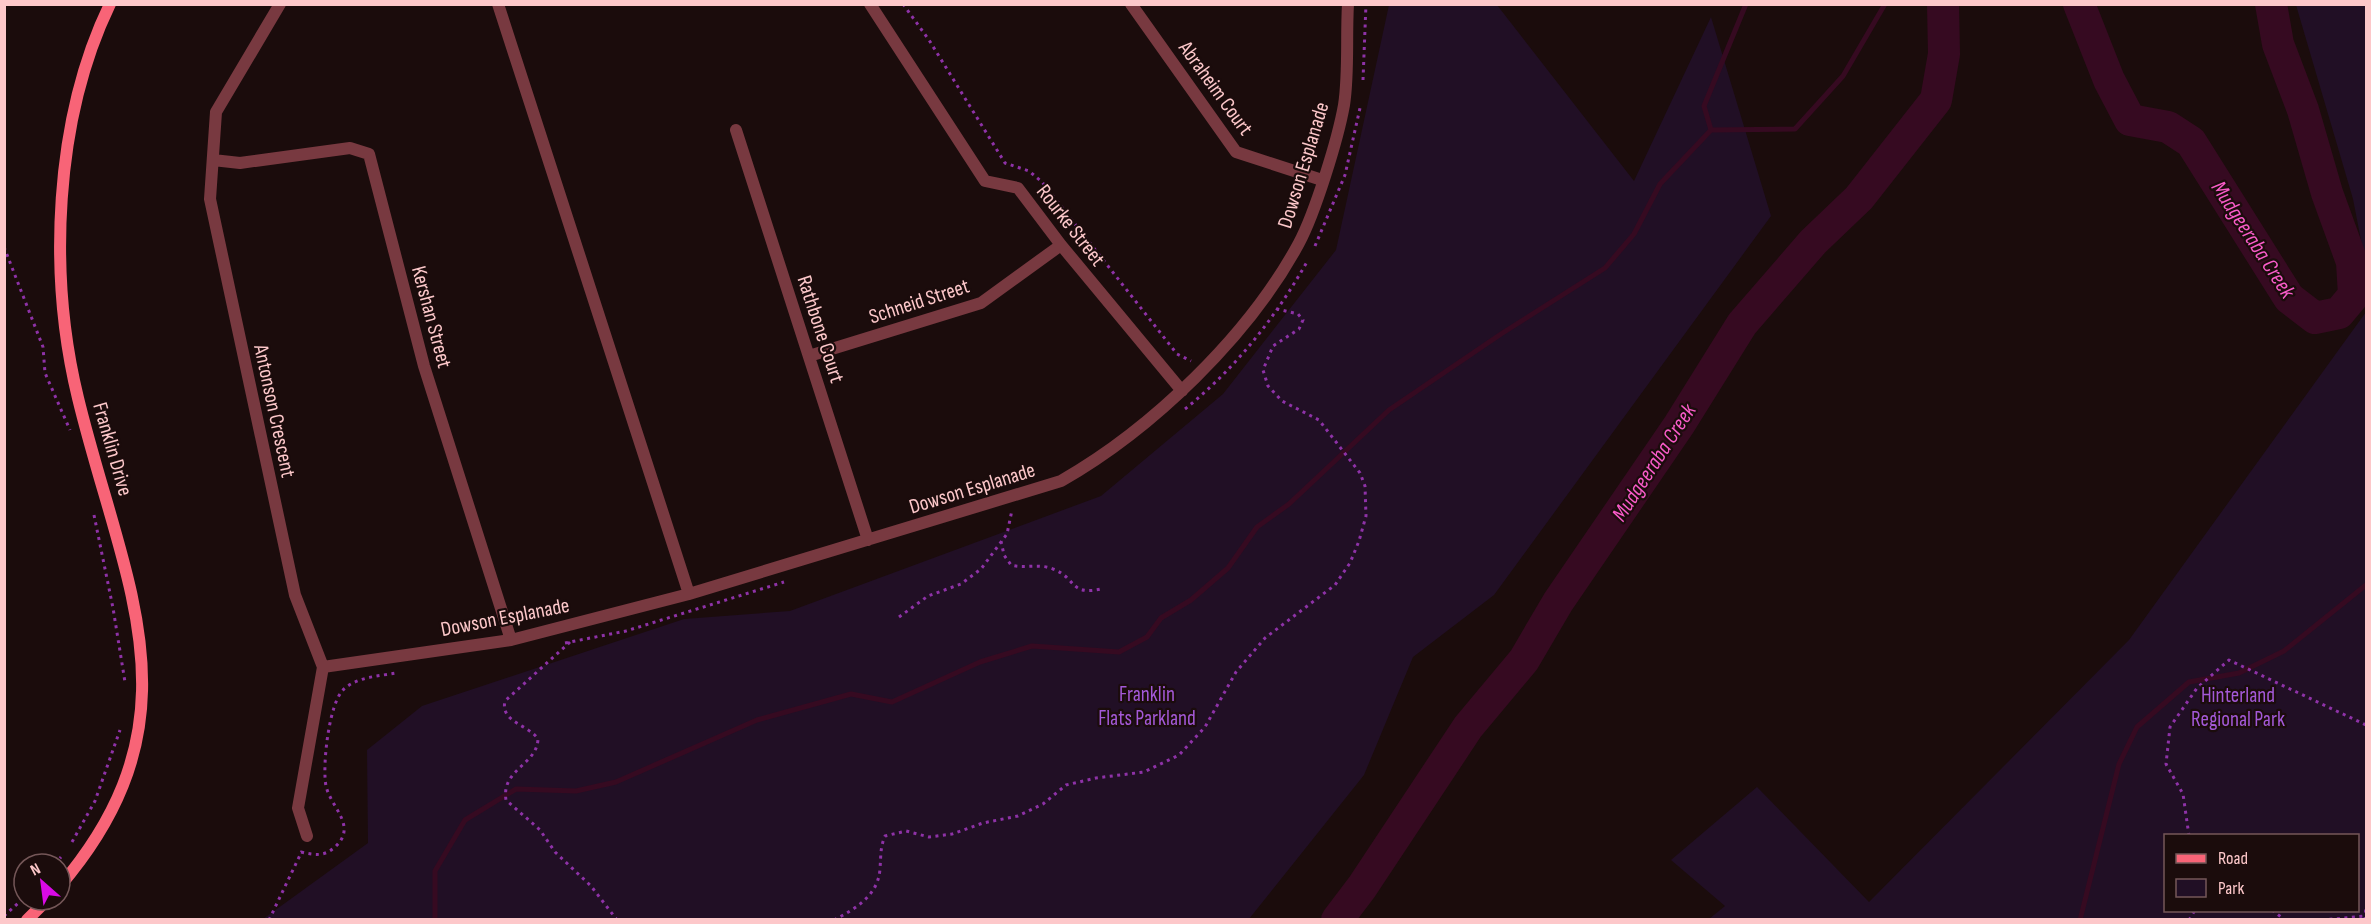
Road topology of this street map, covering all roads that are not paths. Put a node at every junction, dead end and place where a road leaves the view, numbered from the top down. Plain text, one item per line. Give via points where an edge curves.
1 (110, 4) edge
2 (280, 4) edge
3 (498, 4) edge
4 (870, 4) edge
5 (1131, 4) edge
6 (1348, 4) edge
7 (736, 130) dead end
8 (213, 160) junction
9 (1322, 180) junction
10 (1061, 245) junction
11 (809, 356) junction
12 (1182, 391) junction
13 (868, 540) junction
14 (689, 594) junction
15 (511, 640) junction
16 (323, 666) junction
17 (307, 836) road end
18 (72, 872) edge

1 - 18 main road, Franklin Drive via 85,72 66,159 61,218 63,304 78,398 136,610 143,662 142,709 136,746 112,809
2 - 8 street, Antonson Crescent via 216,112
3 - 14 street
4 - 10 street, Rourke Street via 985,181 1018,188
5 - 9 street, Abraheim Court via 1236,152
6 - 9 street, Dowson Esplanade via 1344,104
7 - 11 street, Rathbone Court
8 - 15 street, Kershan Street via 240,163 350,148 369,154 424,366
8 - 16 street, Antonson Crescent via 210,200 290,572
9 - 12 street, Dowson Esplanade via 1300,241 1262,303
10 - 11 street, Schneid Street via 981,303
10 - 12 street, Rourke Street
11 - 13 street, Rathbone Court
12 - 13 street, Dowson Esplanade via 1101,458 1061,482
13 - 14 street, Dowson Esplanade
14 - 15 street, Dowson Esplanade
15 - 16 street, Dowson Esplanade
16 - 17 street via 298,808

